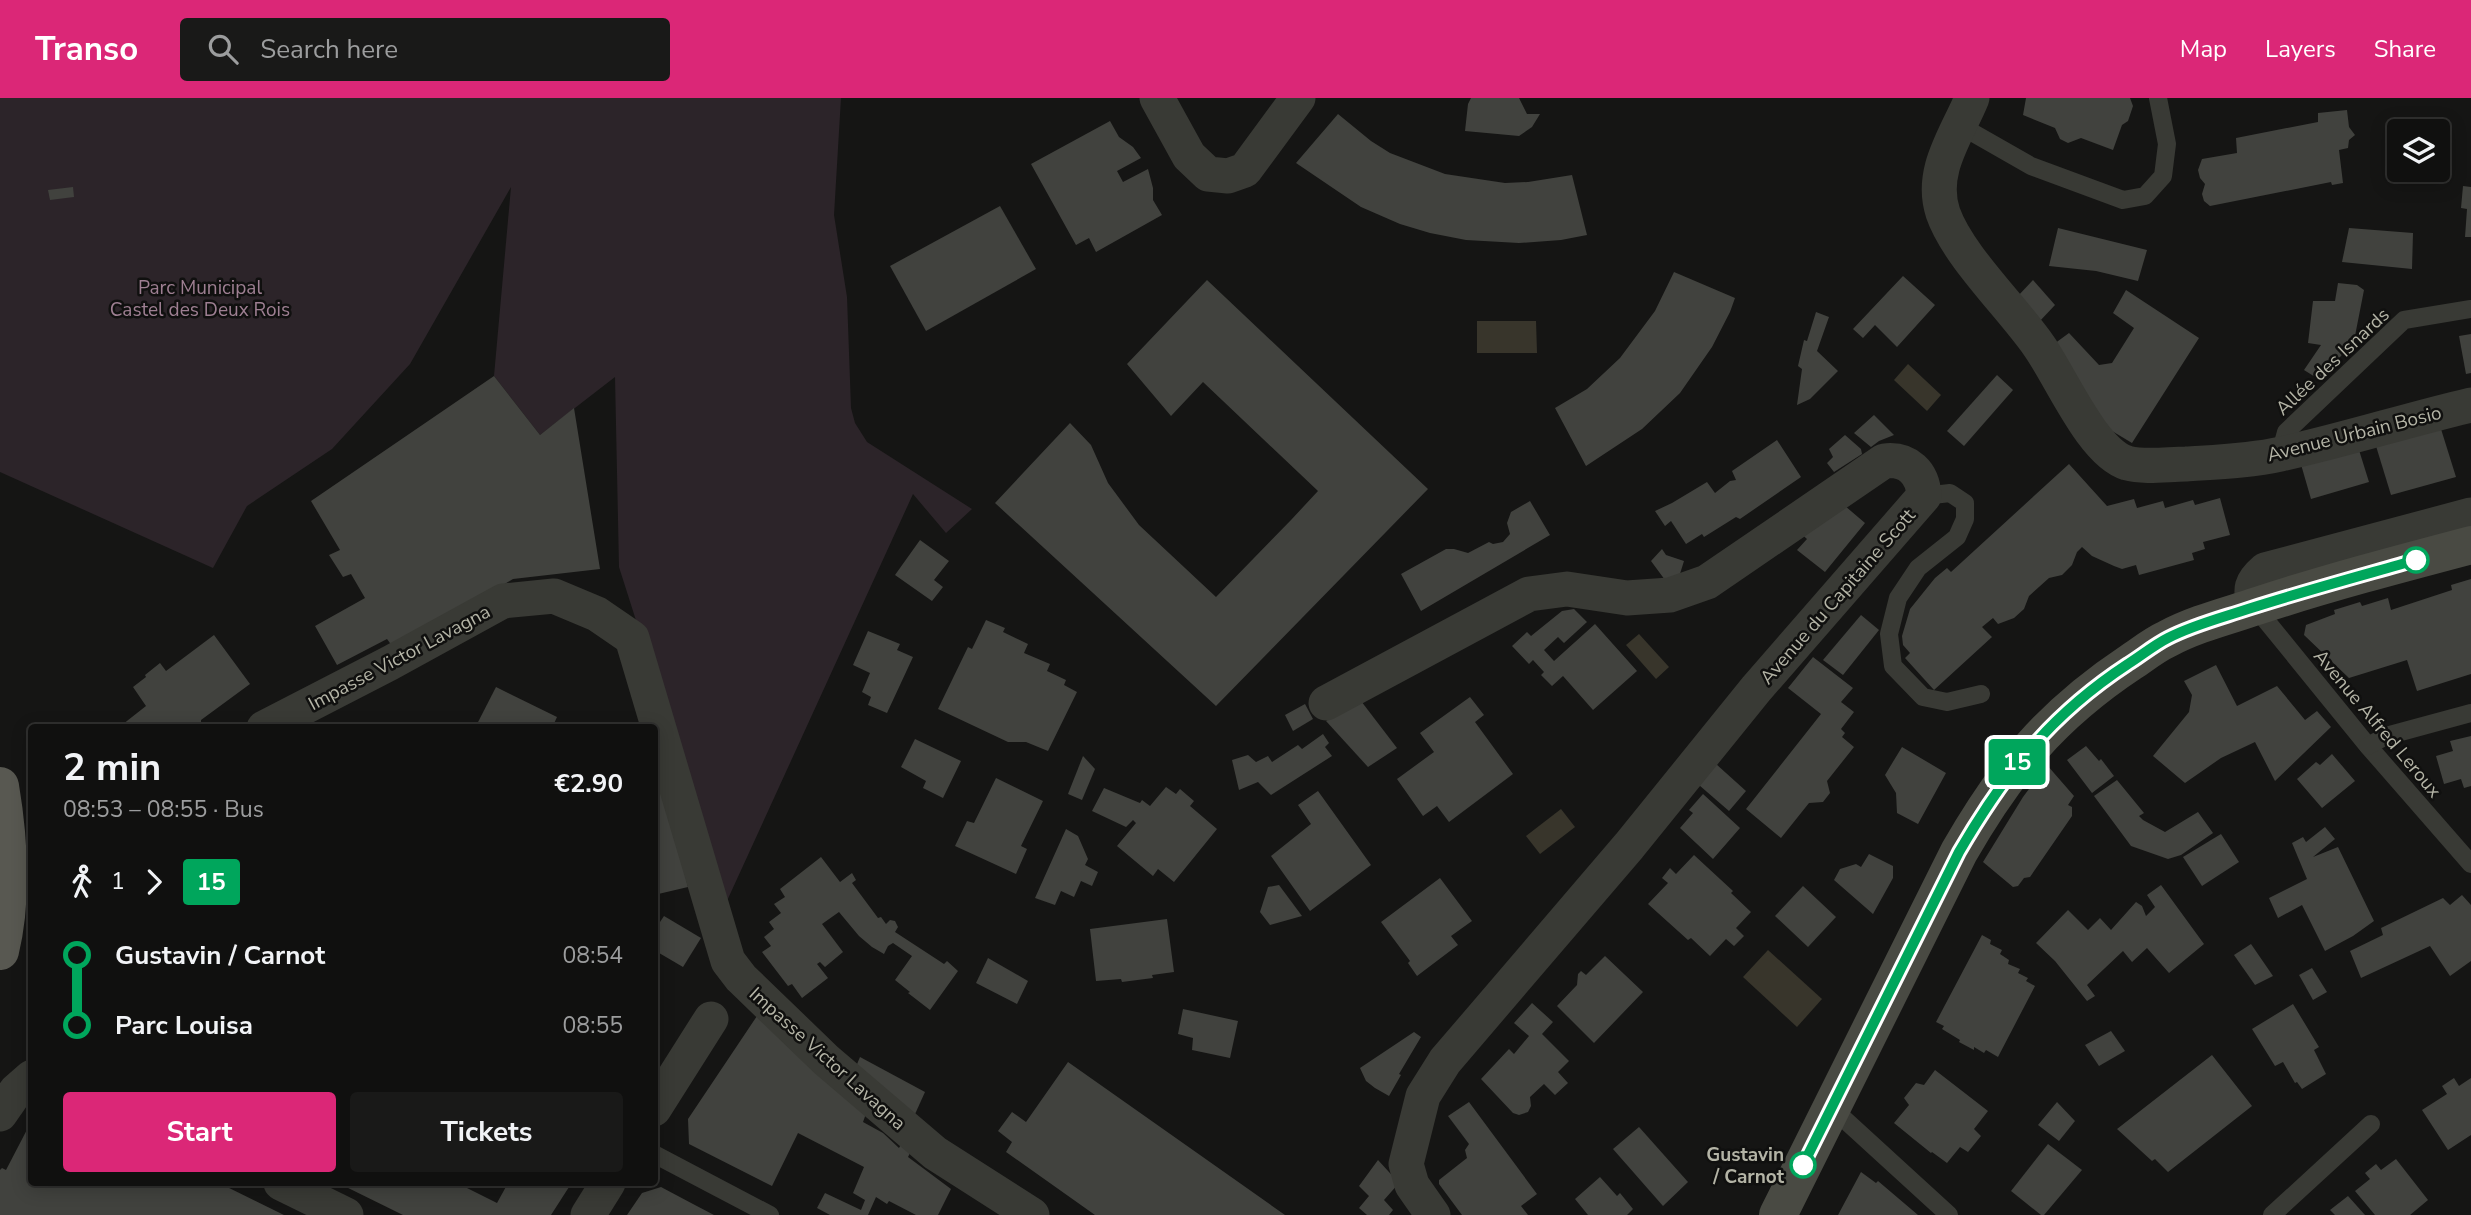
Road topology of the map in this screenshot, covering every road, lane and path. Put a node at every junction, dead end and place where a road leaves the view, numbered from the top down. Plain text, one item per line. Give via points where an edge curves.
1 (1157, 98) edge
2 (1298, 98) edge
3 (2158, 98) edge
4 (1966, 112) edge
5 (2471, 309) edge
6 (2471, 405) edge
7 (2280, 454) junction
8 (1924, 496) junction
9 (2471, 515) edge
10 (2471, 545) edge
11 (2255, 607) junction
12 (1981, 694) dead end
13 (1326, 703) dead end
14 (2471, 713) edge
15 (272, 724) edge
16 (657, 724) edge
17 (658, 727) edge
18 (2368, 746) junction
19 (0, 786) edge
20 (2464, 846) edge
21 (2471, 864) edge
22 (0, 951) edge
23 (711, 1019) dead end
24 (28, 1080) edge
25 (658, 1103) edge
26 (1832, 1108) junction
27 (0, 1114) edge
28 (2371, 1124) dead end
29 (658, 1156) edge
30 (287, 1186) edge
31 (606, 1186) edge
32 (346, 1215) edge
33 (588, 1215) edge
34 (770, 1215) edge
35 (1032, 1215) edge
36 (1433, 1215) edge
37 (1778, 1215) edge
38 (1949, 1215) edge
39 (2272, 1215) edge

1 - 2 street via 1189,156 1208,174 1228,176 1245,170
3 - 4 lane via 2167,144 2163,176 2145,196 2123,200 2031,166
4 - 7 street, Avenue Urbain Bosio via 1944,153 1942,212 1958,243 2039,345 2109,454 2129,463 2158,465
5 - 7 lane, Allée des Isnards via 2404,320 2286,432
6 - 7 street, Avenue Urbain Bosio
8 - 12 lane via 1950,493 1965,503 1965,519 1956,537 1918,568 1898,598 1889,634 1893,666 1923,697 1947,702
8 - 13 street, Avenue du Capitaine Scott via 1917,473 1904,463 1884,461 1707,582 1670,595 1627,598 1567,589 1530,594
8 - 36 street, Avenue du Capitaine Scott via 1445,1061 1423,1096 1406,1164 1412,1185
9 - 11 street via 2265,570 2252,581
10 - 11 main road
11 - 18 lane, Avenue Alfred Leroux
11 - 26 main road via 2166,639 2113,674 2044,731 1985,806 1959,852
14 - 18 lane via 2386,736
15 - 16 street, Impasse Victor Lavagna via 503,601 554,596 597,614 632,638
17 - 35 street, Impasse Victor Lavagna via 720,939 735,969 826,1060 935,1153
18 - 20 lane, Avenue Alfred Leroux
19 - 22 main road via 15,871
20 - 21 lane, Avenue Alfred Leroux
23 - 25 street
24 - 27 street
26 - 37 main road
26 - 38 lane
28 - 39 lane
29 - 34 lane
30 - 32 street
31 - 33 street

